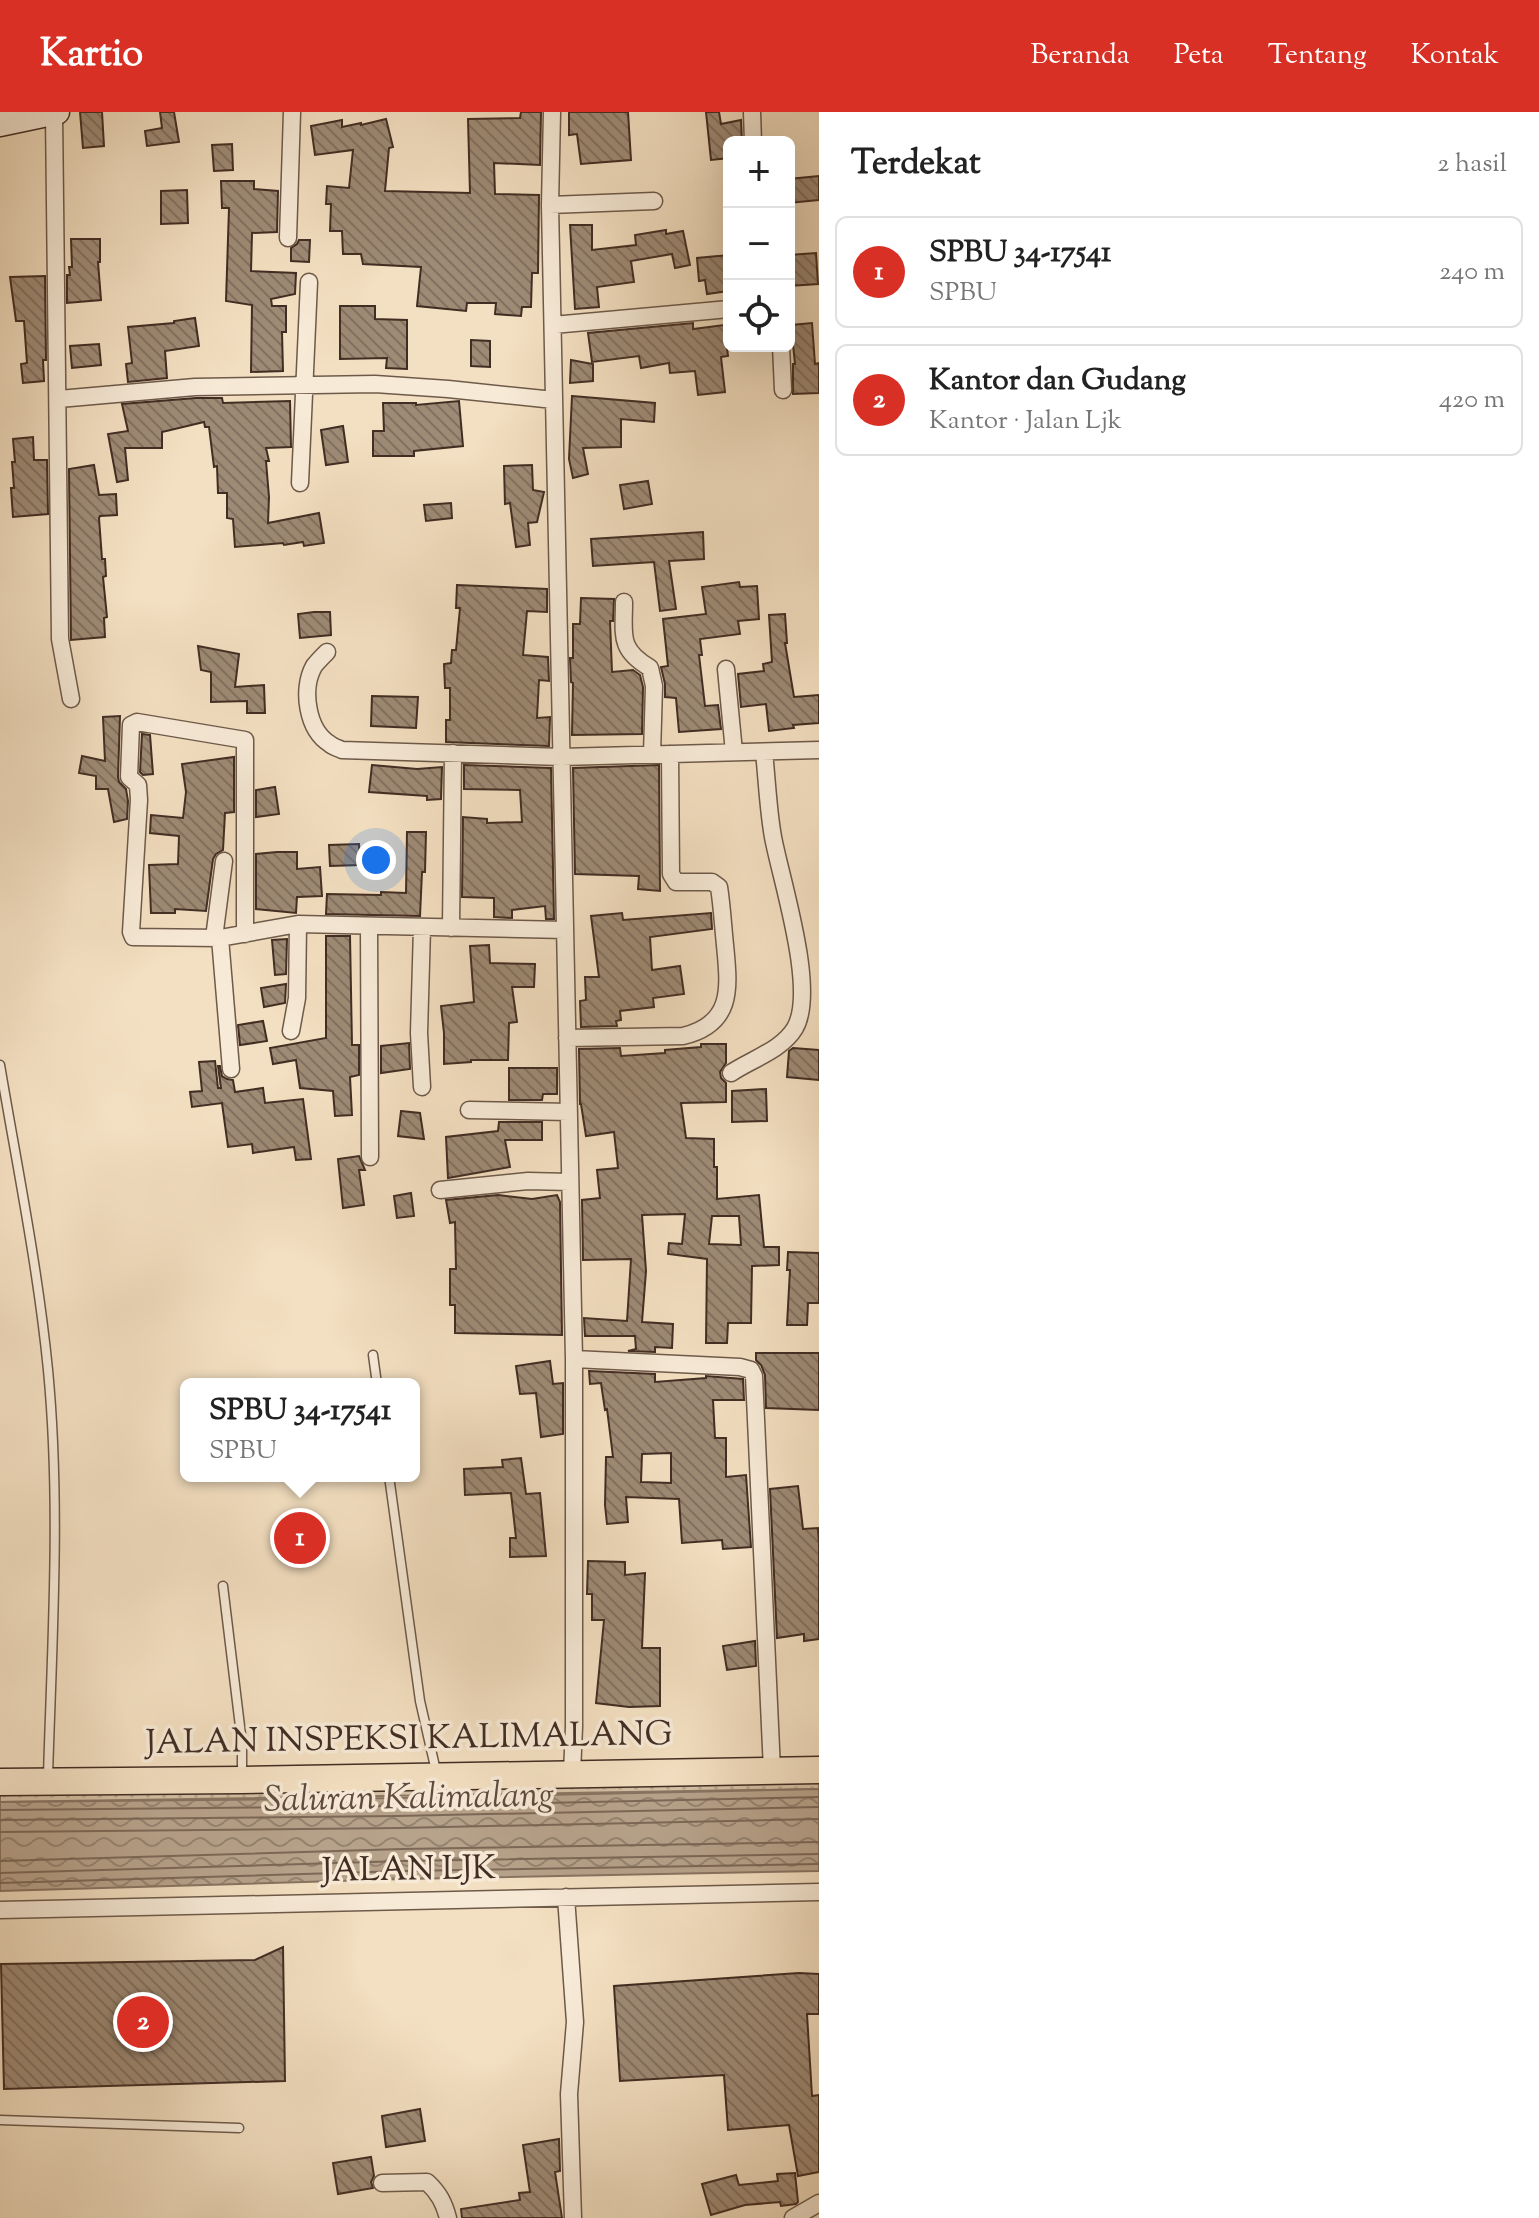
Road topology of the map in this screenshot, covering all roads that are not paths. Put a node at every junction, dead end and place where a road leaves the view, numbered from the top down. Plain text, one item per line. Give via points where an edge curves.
1 (292, 112) edge
2 (552, 112) edge
3 (752, 112) edge
4 (56, 113) edge
5 (0, 124) edge
6 (753, 136) edge
7 (654, 201) dead end
8 (550, 205) junction
9 (288, 238) dead end
10 (309, 282) dead end
11 (723, 310) edge
12 (553, 325) junction
13 (781, 352) edge
14 (304, 385) junction
15 (783, 390) dead end
16 (59, 399) junction
17 (554, 400) junction
18 (300, 483) dead end
19 (624, 602) dead end
20 (327, 652) dead end
21 (726, 669) dead end
22 (71, 699) dead end
23 (819, 750) edge
24 (734, 752) junction
25 (764, 752) junction
26 (453, 753) junction
27 (652, 754) junction
28 (670, 754) junction
29 (561, 757) junction
30 (224, 861) dead end
31 (298, 924) junction
32 (369, 926) junction
33 (422, 928) junction
34 (451, 928) junction
35 (565, 930) junction
36 (245, 934) junction
37 (217, 938) junction
38 (291, 1031) dead end
39 (567, 1038) junction
40 (0, 1065) edge
41 (231, 1069) dead end
42 (731, 1073) dead end
43 (422, 1087) dead end
44 (469, 1110) dead end
45 (569, 1112) junction
46 (370, 1157) dead end
47 (570, 1182) junction
48 (440, 1190) dead end
49 (373, 1355) dead end
50 (574, 1359) junction
51 (376, 1378) edge
52 (390, 1482) edge
53 (223, 1586) dead end
54 (772, 1770) junction
55 (819, 1770) edge
56 (572, 1773) junction
57 (437, 1776) junction
58 (241, 1780) junction
59 (0, 1782) edge
60 (47, 1782) junction
61 (819, 1892) edge
62 (566, 1897) junction
63 (0, 1910) edge
64 (0, 2120) edge
65 (239, 2128) dead end
66 (382, 2183) dead end
67 (819, 2203) edge
68 (448, 2218) edge
69 (573, 2218) edge
70 (793, 2218) edge

1 - 9 street
2 - 8 street
3 - 6 street
4 - 5 street
4 - 16 street
7 - 8 street
8 - 12 street
10 - 14 street
11 - 12 street
12 - 17 street
13 - 15 street
14 - 16 street via 195,387
14 - 17 street via 375,384
14 - 18 street
16 - 22 street via 60,639
17 - 29 street
19 - 27 street via 625,644 650,668 654,686
20 - 26 street via 314,667 308,692 311,719 329,744 342,750
21 - 24 street
23 - 25 street
24 - 25 street
24 - 28 street
25 - 42 street via 803,999 793,1031
26 - 29 street
26 - 34 street
27 - 28 street
27 - 29 street
28 - 39 street via 671,874 676,882 712,882 719,887 724,1005 711,1025 683,1036
29 - 35 street
30 - 37 street
31 - 32 street
31 - 36 street
31 - 38 street
32 - 33 street
32 - 46 street
33 - 34 street
33 - 43 street
34 - 35 street
35 - 39 street
36 - 37 street
36 - 37 street via 245,740 137,722 131,725 128,768 139,800 131,935
37 - 41 street
39 - 45 street
40 - 60 lane via 48,1371 55,1506
44 - 45 street
45 - 47 street
47 - 48 street
47 - 50 street
49 - 51 lane
50 - 54 street via 740,1367 754,1376
50 - 56 street
52 - 57 lane via 420,1701
53 - 58 lane via 242,1743
54 - 55 main road, JALAN INSPEKSI KALIMALANG
54 - 56 main road, JALAN INSPEKSI KALIMALANG
56 - 57 main road, JALAN INSPEKSI KALIMALANG
57 - 58 main road, JALAN INSPEKSI KALIMALANG
58 - 60 main road, JALAN INSPEKSI KALIMALANG
59 - 60 main road, JALAN INSPEKSI KALIMALANG
61 - 62 street, JALAN LJK
62 - 63 street, JALAN LJK
62 - 69 street via 575,2022 569,2094
64 - 65 lane
66 - 68 street via 427,2182 444,2203
67 - 70 street

